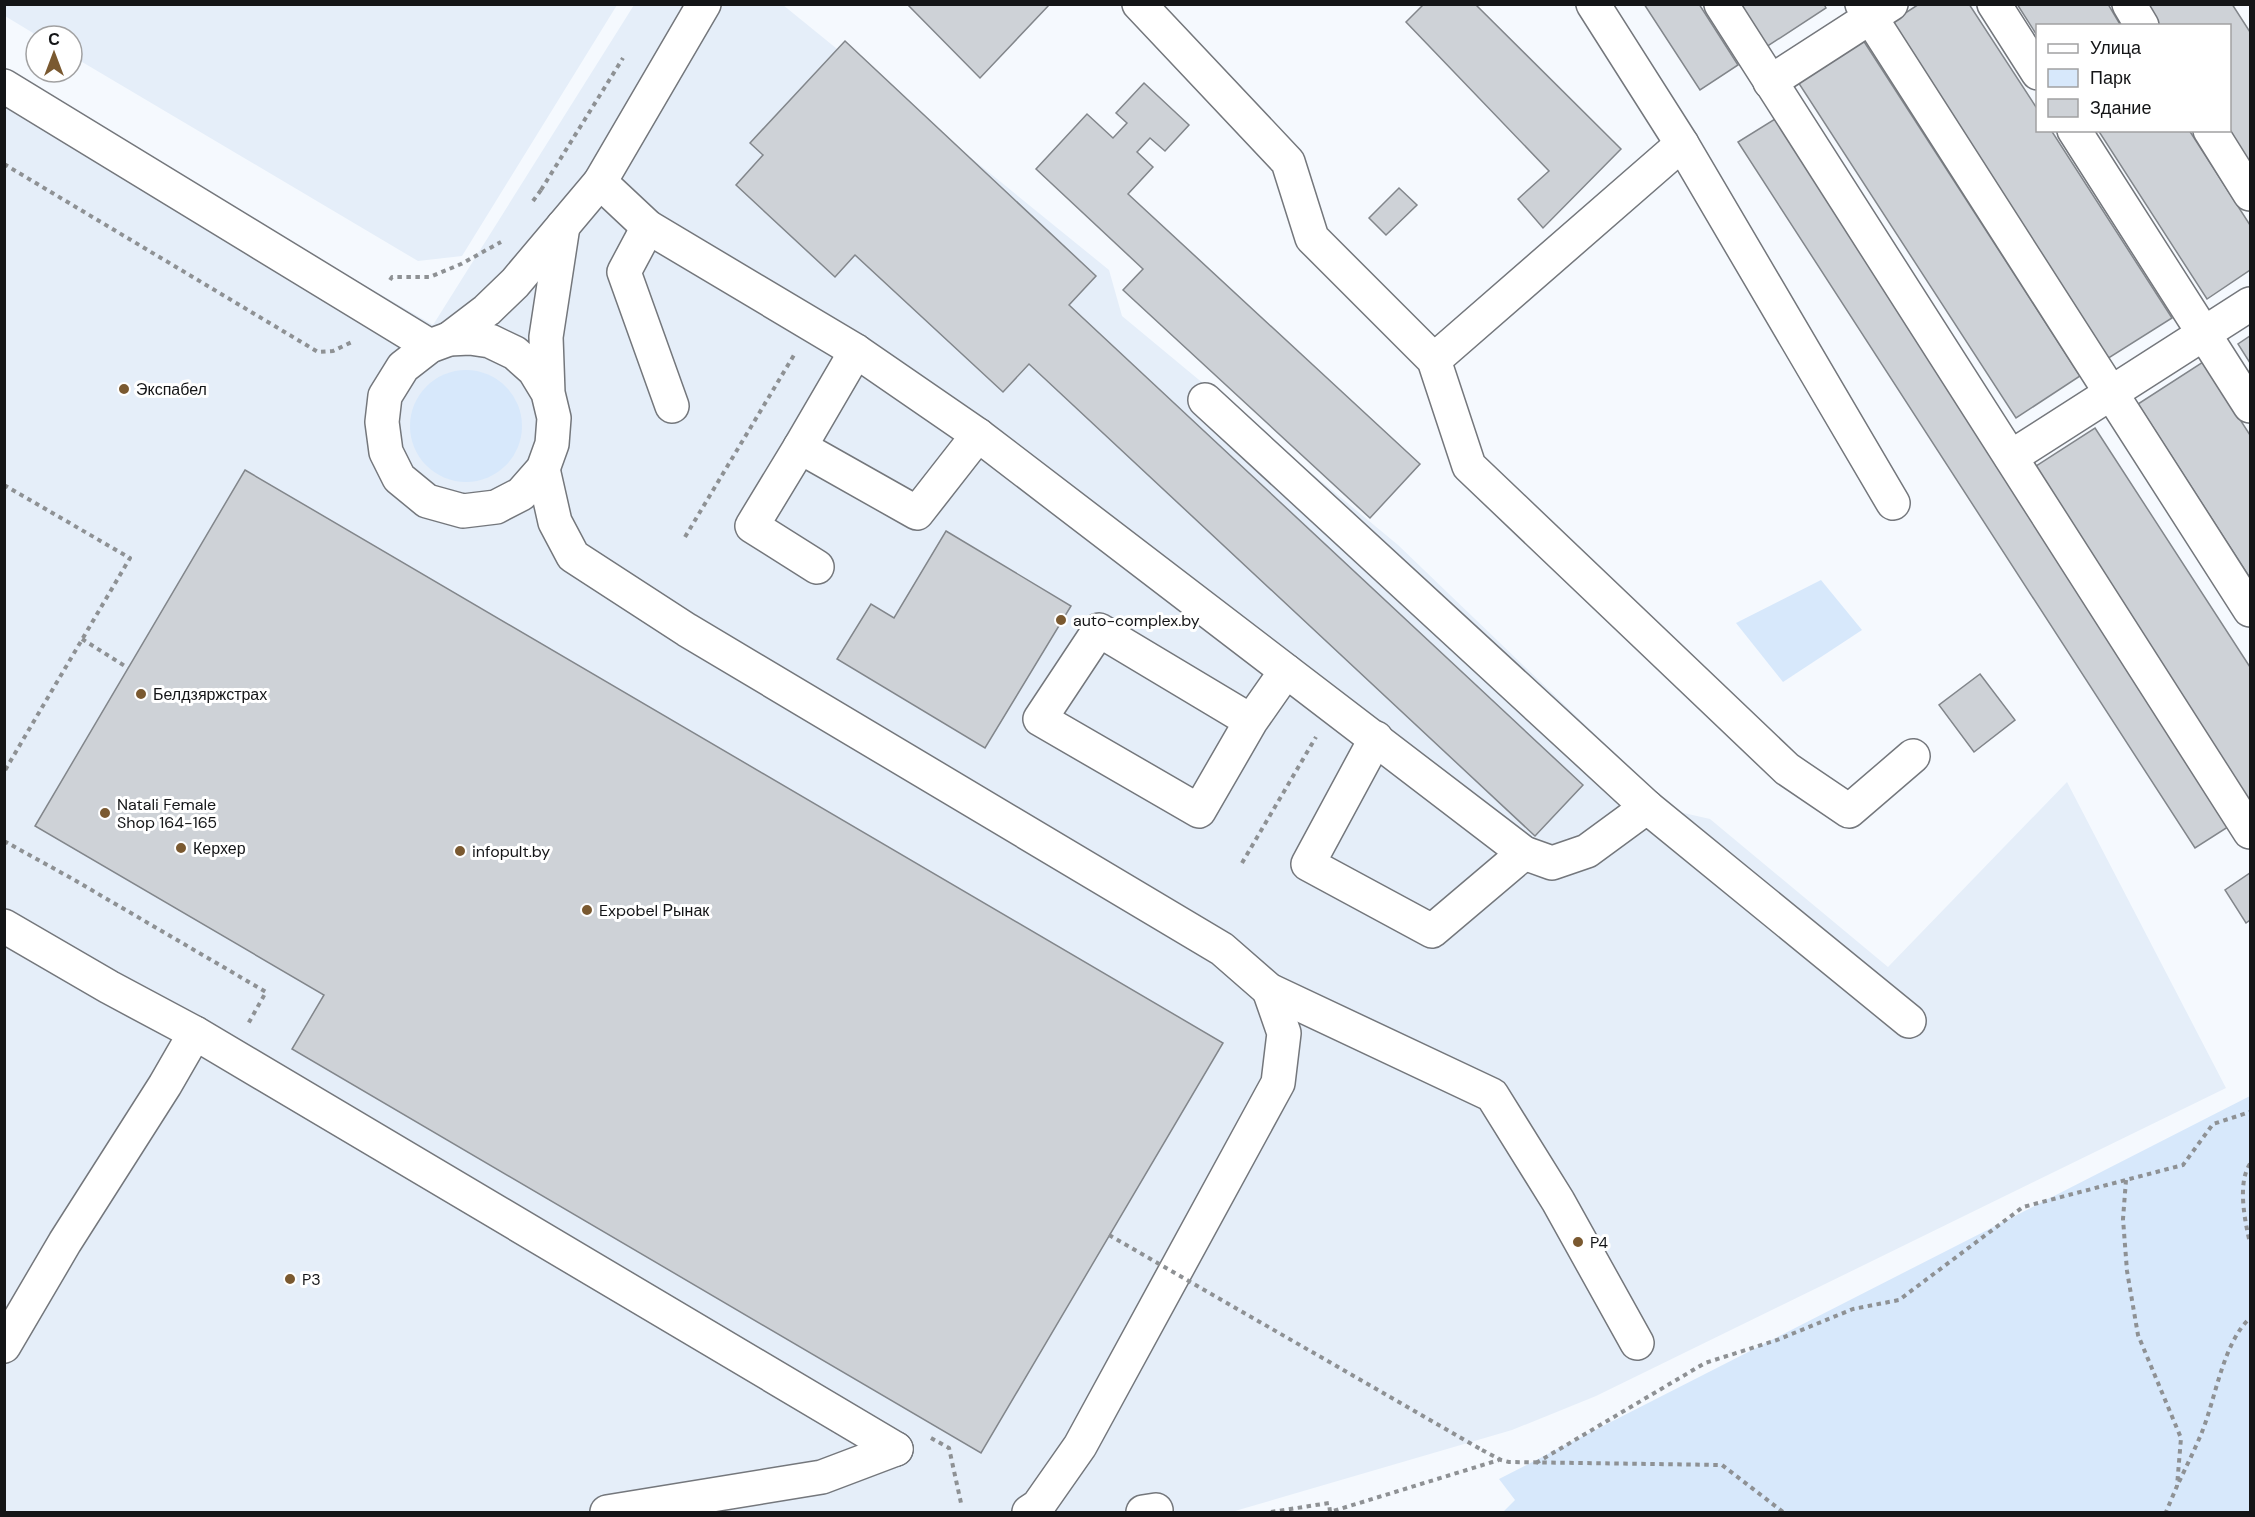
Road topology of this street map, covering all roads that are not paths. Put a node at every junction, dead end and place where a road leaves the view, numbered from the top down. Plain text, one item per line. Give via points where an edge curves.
1 (704, 4) edge
2 (1139, 4) edge
3 (1593, 4) edge
4 (1720, 4) edge
5 (1994, 4) edge
6 (2129, 4) edge
7 (1874, 9) edge
8 (2141, 24) edge
9 (2036, 71) edge
10 (1770, 82) junction
11 (4, 86) edge
12 (2075, 132) edge
13 (2211, 132) edge
14 (1683, 144) junction
15 (600, 182) junction
16 (2250, 194) edge
17 (569, 219) junction
18 (648, 228) junction
19 (2250, 304) edge
20 (2204, 334) junction
21 (440, 343) junction
22 (856, 351) junction
23 (1434, 360) junction
24 (548, 393) junction
25 (2111, 393) junction
26 (1205, 400) dead end
27 (672, 406) dead end
28 (2250, 406) edge
29 (978, 435) junction
30 (800, 447) junction
31 (2011, 458) junction
32 (543, 470) junction
33 (1893, 503) dead end
34 (817, 567) dead end
35 (2250, 610) edge
36 (1286, 671) junction
37 (1251, 721) junction
38 (1376, 738) junction
39 (1913, 756) dead end
40 (1647, 807) junction
41 (2250, 832) edge
42 (1524, 853) junction
43 (4, 926) edge
44 (1269, 990) junction
45 (1909, 1021) dead end
46 (195, 1033) junction
47 (1636, 1343) dead end
48 (4, 1346) edge
49 (607, 1512) edge
50 (1029, 1512) edge

1 - 15 lane
2 - 23 lane via 1288,162 1312,238
3 - 14 lane
4 - 10 lane
5 - 9 lane
6 - 8 lane
7 - 10 lane
7 - 25 lane
10 - 31 lane
11 - 21 lane via 373,311
12 - 20 lane
13 - 16 lane
14 - 23 lane
14 - 33 lane
15 - 17 lane
15 - 18 lane
17 - 21 lane via 487,310
17 - 24 lane via 546,337
18 - 22 lane
18 - 27 lane via 624,272
19 - 20 lane
20 - 25 lane
20 - 28 lane
21 - 24 lane via 470,338 490,341 514,352 534,370
21 - 32 lane via 403,367 385,396 382,422 386,452 399,478 428,501 463,511 496,507 521,494
22 - 29 lane
22 - 30 lane
23 - 39 lane via 1469,466 1787,769 1848,811
24 - 32 lane via 554,418 552,444
25 - 31 lane
25 - 35 lane
26 - 40 lane
29 - 30 lane via 917,513
29 - 36 lane
30 - 34 lane via 752,526
31 - 41 lane
32 - 44 lane via 555,522 573,556 687,630 1222,949
36 - 37 lane
36 - 38 lane
37 - 37 lane via 1199,811 1040,719 1099,630
38 - 42 lane
38 - 42 lane via 1308,864 1432,931
40 - 42 lane via 1587,851 1552,863
40 - 45 lane
43 - 46 lane
44 - 47 lane via 1492,1095 1558,1201
44 - 50 lane via 1284,1033 1278,1083 1080,1446 1038,1506
46 - 48 lane
46 - 49 lane via 896,1449 822,1477

